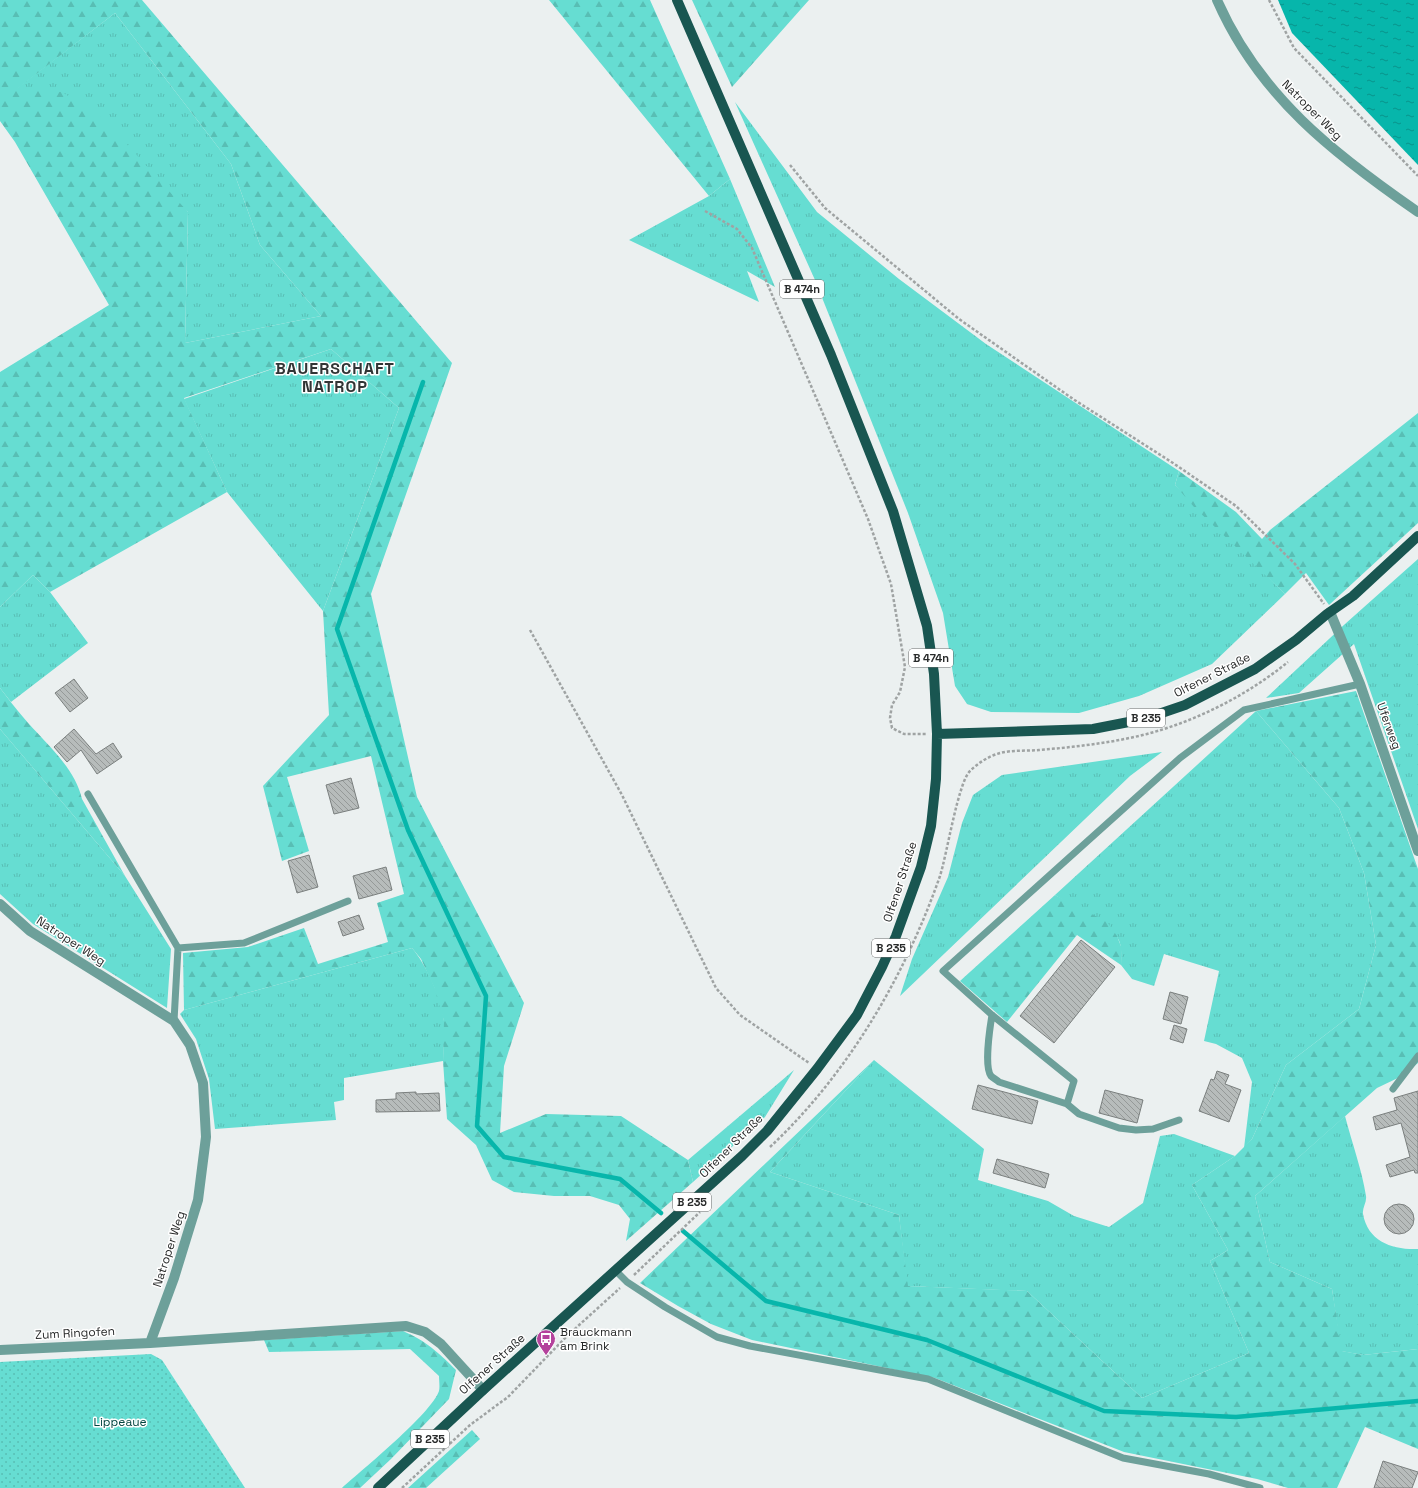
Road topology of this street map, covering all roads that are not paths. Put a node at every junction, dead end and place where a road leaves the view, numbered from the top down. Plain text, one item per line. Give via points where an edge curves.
1 (677, 0) edge
2 (1217, 0) edge
3 (1418, 212) edge
4 (1418, 536) edge
5 (1330, 612) junction
6 (1360, 684) junction
7 (937, 734) junction
8 (88, 794) dead end
9 (1418, 851) edge
10 (348, 901) dead end
11 (0, 904) edge
12 (178, 948) junction
13 (992, 1015) junction
14 (174, 1021) junction
15 (1418, 1056) edge
16 (1393, 1089) dead end
17 (1067, 1104) junction
18 (1179, 1120) dead end
19 (616, 1271) junction
20 (150, 1342) junction
21 (0, 1350) edge
22 (483, 1390) junction
23 (378, 1488) edge
24 (1260, 1488) edge

1 - 7 main road, B 474n via 831,355 893,511 927,626 934,674
2 - 3 street, Natroper Weg via 1244,52 1314,134 1357,170
4 - 5 main road, Olfener Straße / B 235 via 1353,596
5 - 6 street, Uferweg
5 - 7 main road, Olfener Straße / B 235 via 1256,668 1185,705 1144,719 1093,729
6 - 9 street, Uferweg
6 - 13 lane via 1244,710 1180,758 943,971
7 - 19 main road, Olfener Straße / B 235 via 931,826 920,867 882,967 857,1015 767,1131
8 - 12 lane
10 - 12 lane via 244,943
11 - 14 street, Natroper Weg via 30,931
12 - 14 lane
13 - 17 lane via 1074,1081
13 - 17 lane via 989,1030 991,1076 999,1082
14 - 20 street, Natroper Weg via 190,1045 203,1082 206,1137 198,1200 174,1278
15 - 16 lane
17 - 18 lane via 1079,1114 1119,1128 1153,1129
19 - 22 main road, Olfener Straße / B 235
19 - 24 lane via 627,1282 665,1308 717,1337 750,1346 928,1379 1123,1458 1208,1474
20 - 21 street, Zum Ringofen
20 - 22 street via 406,1326 425,1332 441,1344
22 - 23 main road, Olfener Straße / B 235

